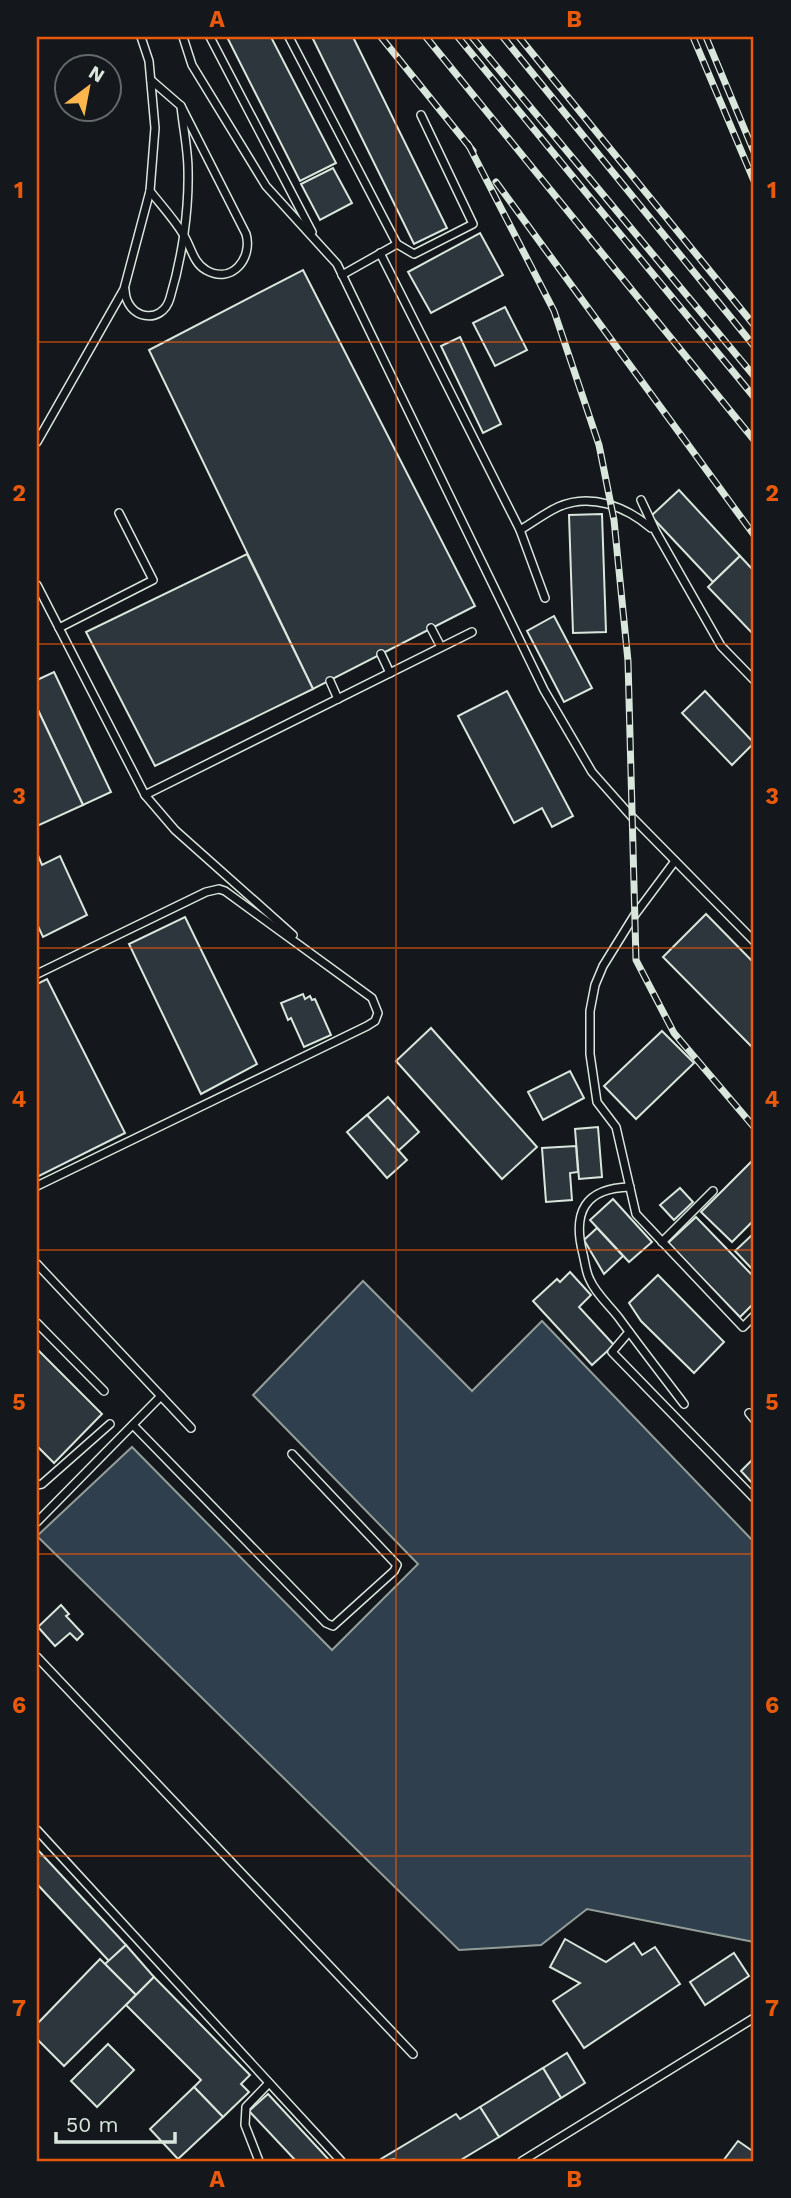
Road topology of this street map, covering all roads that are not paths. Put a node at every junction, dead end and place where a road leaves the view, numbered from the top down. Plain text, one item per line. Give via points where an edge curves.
1 (142, 37) edge
2 (183, 37) edge
3 (210, 37) edge
4 (289, 37) edge
5 (150, 80) junction
6 (181, 106) junction
7 (421, 115) dead end
8 (150, 191) junction
9 (183, 234) junction
10 (317, 242) junction
11 (397, 244) junction
12 (380, 253) junction
13 (342, 275) junction
14 (124, 289) junction
15 (37, 442) edge
16 (641, 500) dead end
17 (119, 513) dead end
18 (520, 530) junction
19 (656, 532) junction
20 (37, 585) edge
21 (545, 598) dead end
22 (59, 628) junction
23 (431, 628) dead end
24 (472, 632) dead end
25 (440, 648) junction
26 (382, 654) dead end
27 (390, 673) junction
28 (754, 680) edge
29 (330, 681) dead end
30 (338, 699) junction
31 (145, 795) junction
32 (676, 861) junction
33 (754, 941) edge
34 (316, 957) junction
35 (37, 974) edge
36 (37, 1186) edge
37 (629, 1186) junction
38 (713, 1191) dead end
39 (662, 1242) junction
40 (37, 1264) edge
41 (754, 1316) edge
42 (37, 1323) edge
43 (629, 1332) junction
44 (104, 1391) dead end
45 (161, 1396) junction
46 (684, 1404) dead end
47 (110, 1424) dead end
48 (133, 1425) junction
49 (191, 1427) dead end
50 (292, 1454) dead end
51 (37, 1485) edge
52 (754, 1498) edge
53 (37, 1522) edge
54 (37, 1657) edge
55 (37, 1830) edge
56 (754, 2018) edge
57 (414, 2054) dead end
58 (270, 2083) junction
59 (259, 2161) edge
60 (341, 2161) edge
61 (522, 2161) edge

1 - 5 lane
2 - 10 lane via 192,65 266,186
3 - 10 lane
4 - 11 lane
5 - 6 lane
5 - 8 lane via 155,128
6 - 9 lane via 188,170
6 - 9 lane via 246,234 248,251 233,271 215,273 200,265
7 - 11 lane via 473,224 414,254
8 - 9 lane
8 - 14 lane
9 - 14 lane via 170,299 161,312 146,316 133,311
10 - 13 lane
11 - 12 lane
12 - 13 lane
12 - 18 lane
13 - 32 lane via 544,690 592,772
14 - 15 lane
16 - 19 lane
17 - 22 lane via 153,580
18 - 19 lane via 559,506 592,501 626,510
18 - 21 lane
19 - 28 lane via 721,646
20 - 22 lane
22 - 31 lane
23 - 25 lane
24 - 25 lane
25 - 27 lane
26 - 27 lane
27 - 30 lane
29 - 30 lane
30 - 31 lane
31 - 34 lane via 175,830
32 - 33 lane
32 - 37 lane via 603,966 590,1011 597,1102 616,1127
34 - 35 lane via 219,889
34 - 36 lane via 375,1003 378,1013 371,1024
37 - 39 lane via 636,1214
37 - 43 lane via 598,1192 588,1201 578,1226 589,1280
38 - 39 lane
39 - 41 lane via 743,1327
40 - 45 lane
42 - 44 lane
43 - 46 lane
43 - 52 lane via 611,1352
45 - 48 lane
45 - 49 lane
47 - 51 lane
48 - 50 lane via 333,1626 397,1565
48 - 53 lane
54 - 57 lane
55 - 58 lane
56 - 61 lane
58 - 59 lane via 246,2107 245,2125
58 - 60 lane

